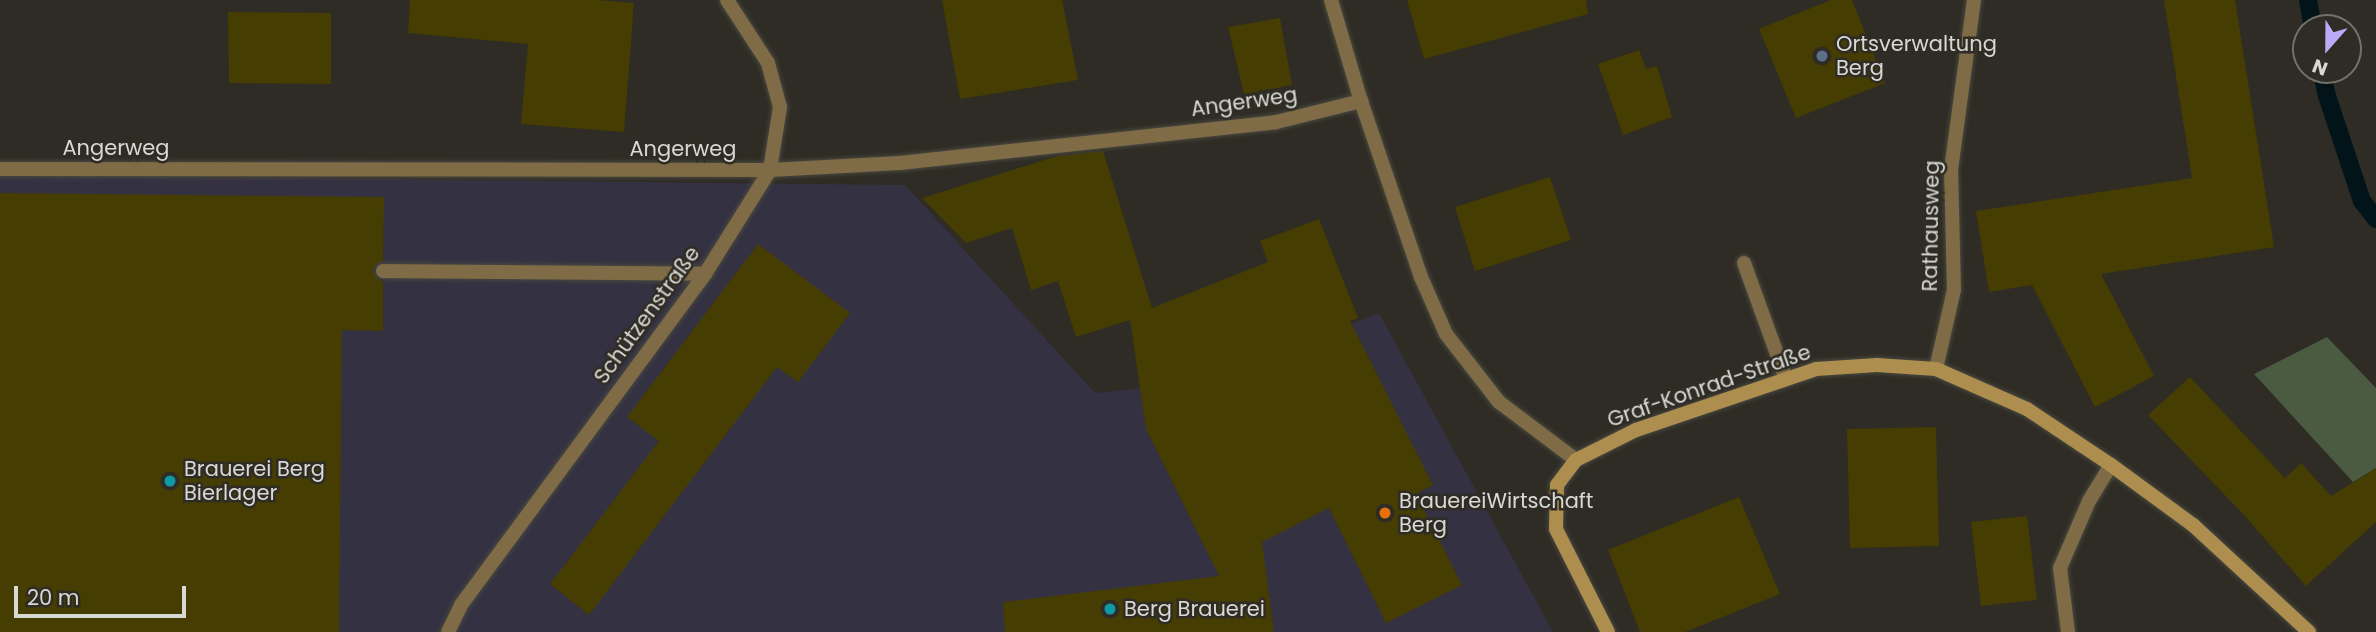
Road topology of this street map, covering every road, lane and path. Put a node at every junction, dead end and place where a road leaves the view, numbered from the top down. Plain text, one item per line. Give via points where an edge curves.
1 (727, 0) edge
2 (1331, 0) edge
3 (1974, 0) edge
4 (1361, 101) junction
5 (0, 169) edge
6 (770, 170) junction
7 (1744, 263) dead end
8 (383, 271) dead end
9 (705, 274) junction
10 (1936, 369) junction
11 (1786, 379) junction
12 (1576, 460) junction
13 (2111, 465) junction
14 (448, 632) edge
15 (1608, 632) edge
16 (2068, 632) edge
17 (2309, 632) edge

1 - 6 street, Schützenstraße via 768,63 780,107
2 - 4 street
3 - 10 street, Rathausweg via 1951,170 1954,290
4 - 6 street, Angerweg via 1276,122 900,163
4 - 12 street via 1421,278 1446,334 1499,402
5 - 6 street, Angerweg
6 - 9 street, Schützenstraße
7 - 11 street
8 - 9 street
9 - 14 street, Schützenstraße via 461,606
10 - 11 street, Graf-Konrad-Straße via 1877,365 1816,369
10 - 13 street, Graf-Konrad-Straße via 2027,409
11 - 12 street, Graf-Konrad-Straße via 1636,430
12 - 15 street via 1557,485 1556,529
13 - 16 street via 2089,501 2060,568
13 - 17 street, Graf-Konrad-Straße via 2193,525

